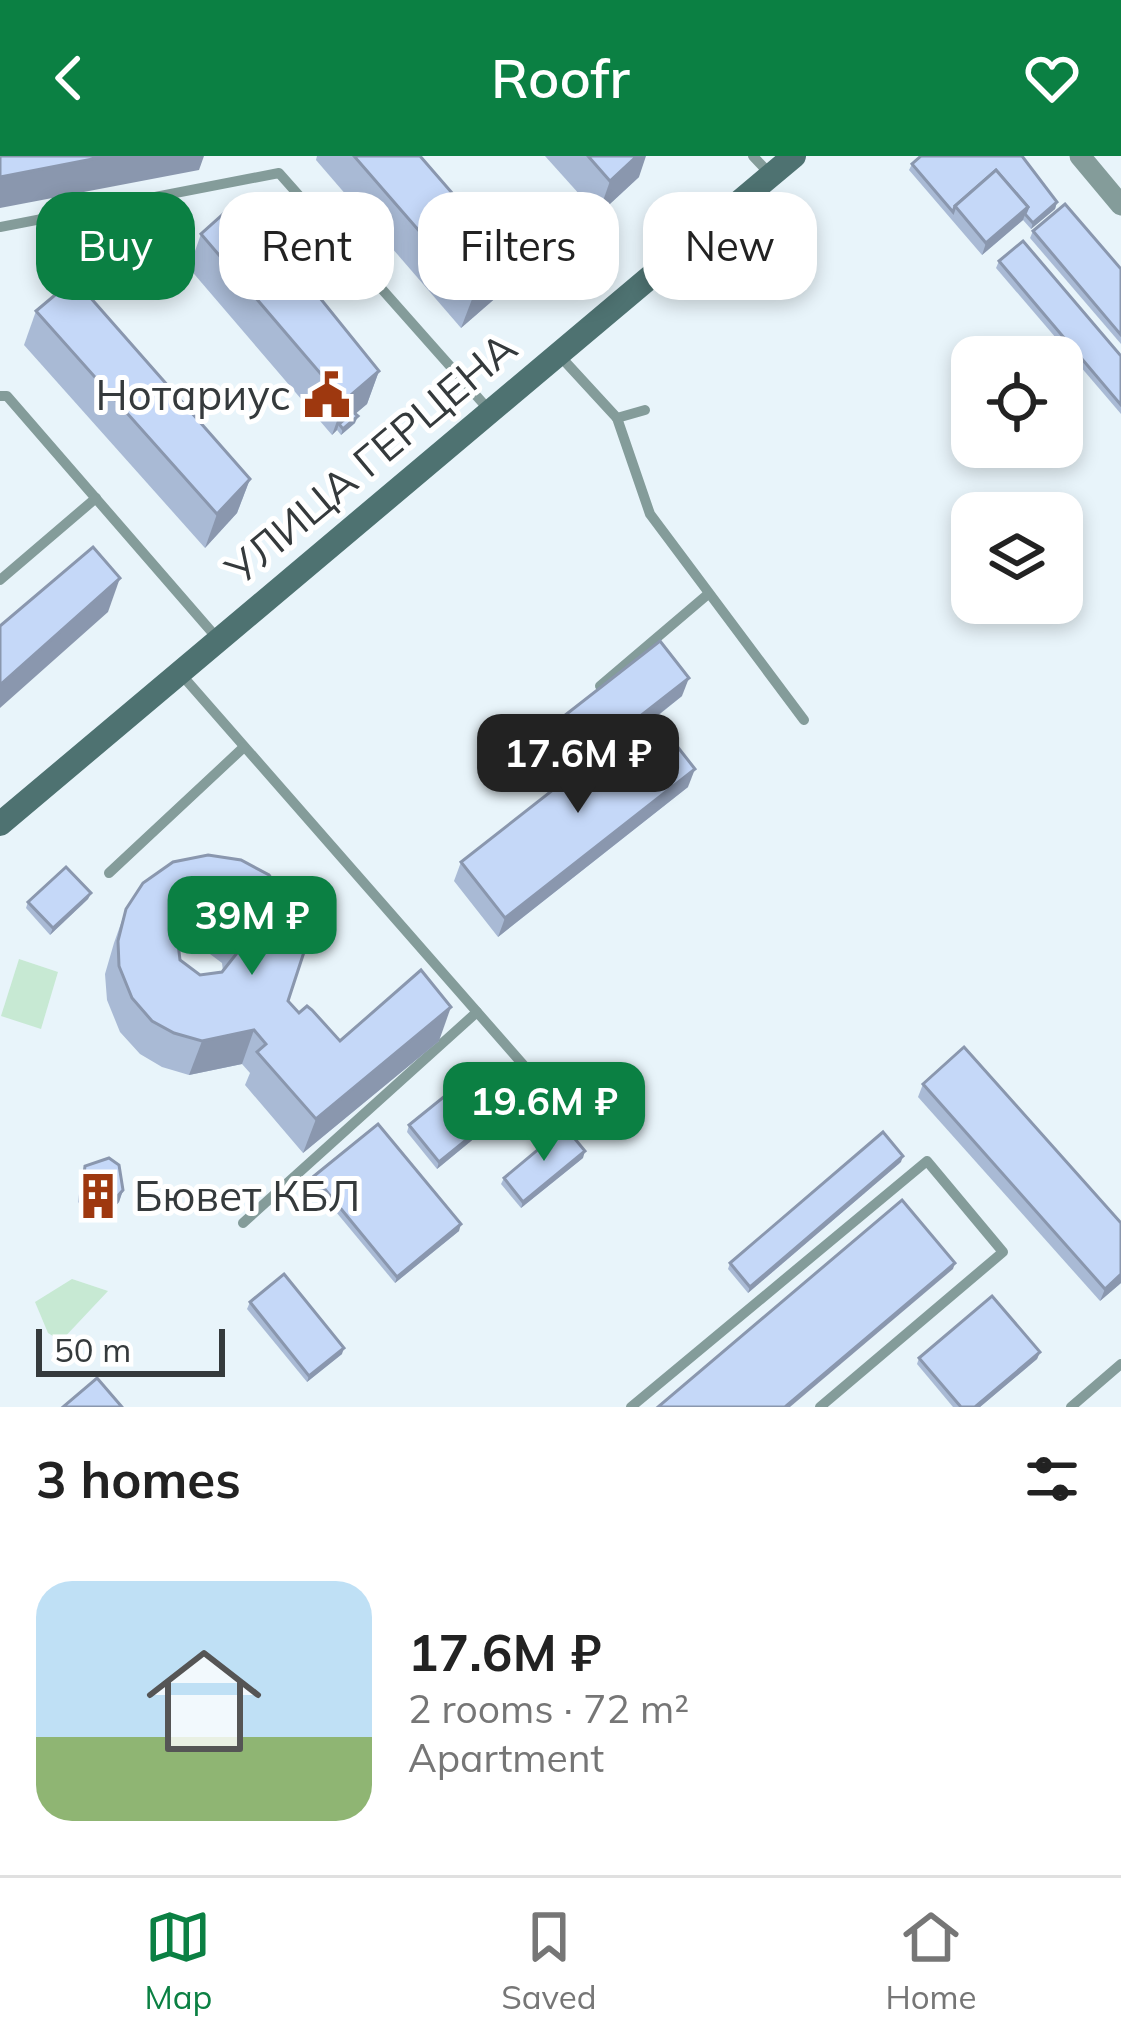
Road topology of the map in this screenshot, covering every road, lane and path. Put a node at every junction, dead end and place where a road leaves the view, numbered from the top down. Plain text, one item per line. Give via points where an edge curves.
1 (753, 156) edge
2 (794, 156) edge
3 (1080, 156) edge
4 (771, 176) junction
5 (1121, 205) edge
6 (0, 227) edge
7 (557, 353) junction
8 (0, 396) edge
9 (489, 410) junction
10 (645, 410) dead end
11 (617, 418) junction
12 (96, 498) junction
13 (0, 580) edge
14 (706, 596) junction
15 (217, 638) junction
16 (178, 671) junction
17 (600, 686) edge
18 (803, 720) dead end
19 (244, 747) junction
20 (0, 824) edge
21 (109, 873) dead end
22 (477, 1012) junction
23 (555, 1101) dead end
24 (243, 1223) dead end
25 (1121, 1364) edge
26 (631, 1407) edge
27 (820, 1407) edge
28 (1071, 1407) edge

1 - 4 lane
2 - 4 main road, УЛИЦА ГЕРЦЕНА
3 - 5 street
4 - 7 main road, УЛИЦА ГЕРЦЕНА
6 - 9 lane via 279,173
7 - 9 main road, УЛИЦА ГЕРЦЕНА
7 - 11 lane
8 - 12 lane
9 - 15 main road, УЛИЦА ГЕРЦЕНА
10 - 11 lane
11 - 14 lane via 650,514
12 - 13 lane
12 - 15 lane
14 - 17 lane
14 - 18 lane
15 - 16 main road, УЛИЦА ГЕРЦЕНА
16 - 19 lane
16 - 20 main road, УЛИЦА ГЕРЦЕНА
19 - 21 lane
19 - 22 lane
22 - 23 lane
22 - 24 lane
25 - 28 lane
26 - 27 lane via 927,1161 1003,1252

